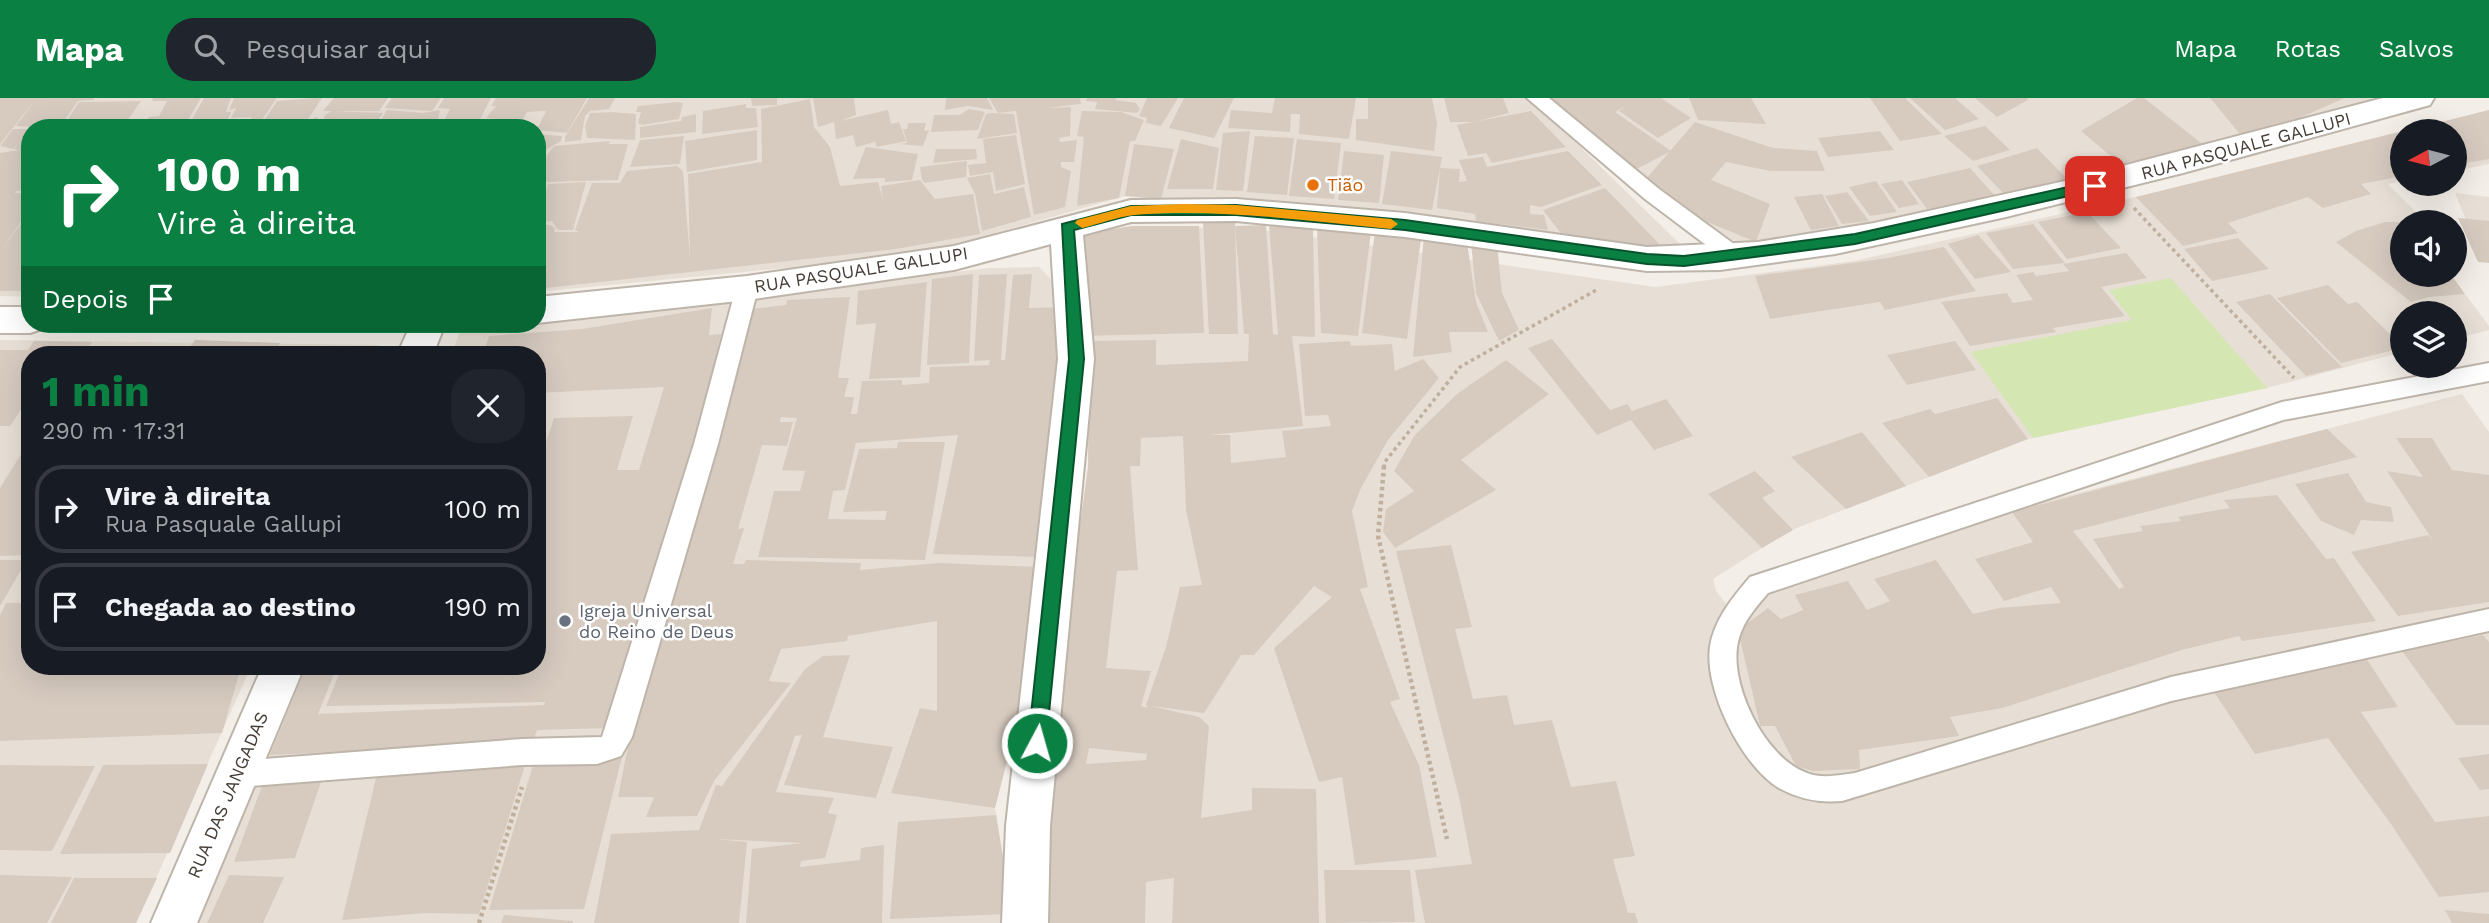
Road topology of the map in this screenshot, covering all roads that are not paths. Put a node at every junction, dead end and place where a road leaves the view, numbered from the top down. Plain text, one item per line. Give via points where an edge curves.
1 (1537, 98) edge
2 (2418, 98) edge
3 (1066, 228) junction
4 (1734, 255) junction
5 (747, 288) junction
6 (546, 309) edge
7 (0, 320) edge
8 (21, 320) edge
9 (2489, 372) edge
10 (2489, 620) edge
11 (279, 675) edge
12 (237, 774) junction
13 (174, 923) edge
14 (1025, 923) edge

1 - 4 lane
2 - 4 street, RUA PASQUALE GALLUPI via 2110,182 1855,239
3 - 4 street, RUA PASQUALE GALLUPI via 1131,211 1236,210 1405,225 1647,259 1684,261
3 - 5 street, RUA PASQUALE GALLUPI via 954,258
3 - 14 street via 1076,359 1028,826
5 - 6 street, RUA PASQUALE GALLUPI
5 - 12 lane via 706,444 618,737 611,747
7 - 8 street
9 - 10 lane via 2282,411 1759,585 1737,611 1722,651 1729,692 1746,734 1770,764 1800,785 1827,789 1855,786 2171,688
11 - 12 street, RUA DAS JANGADAS
12 - 13 street, RUA DAS JANGADAS

